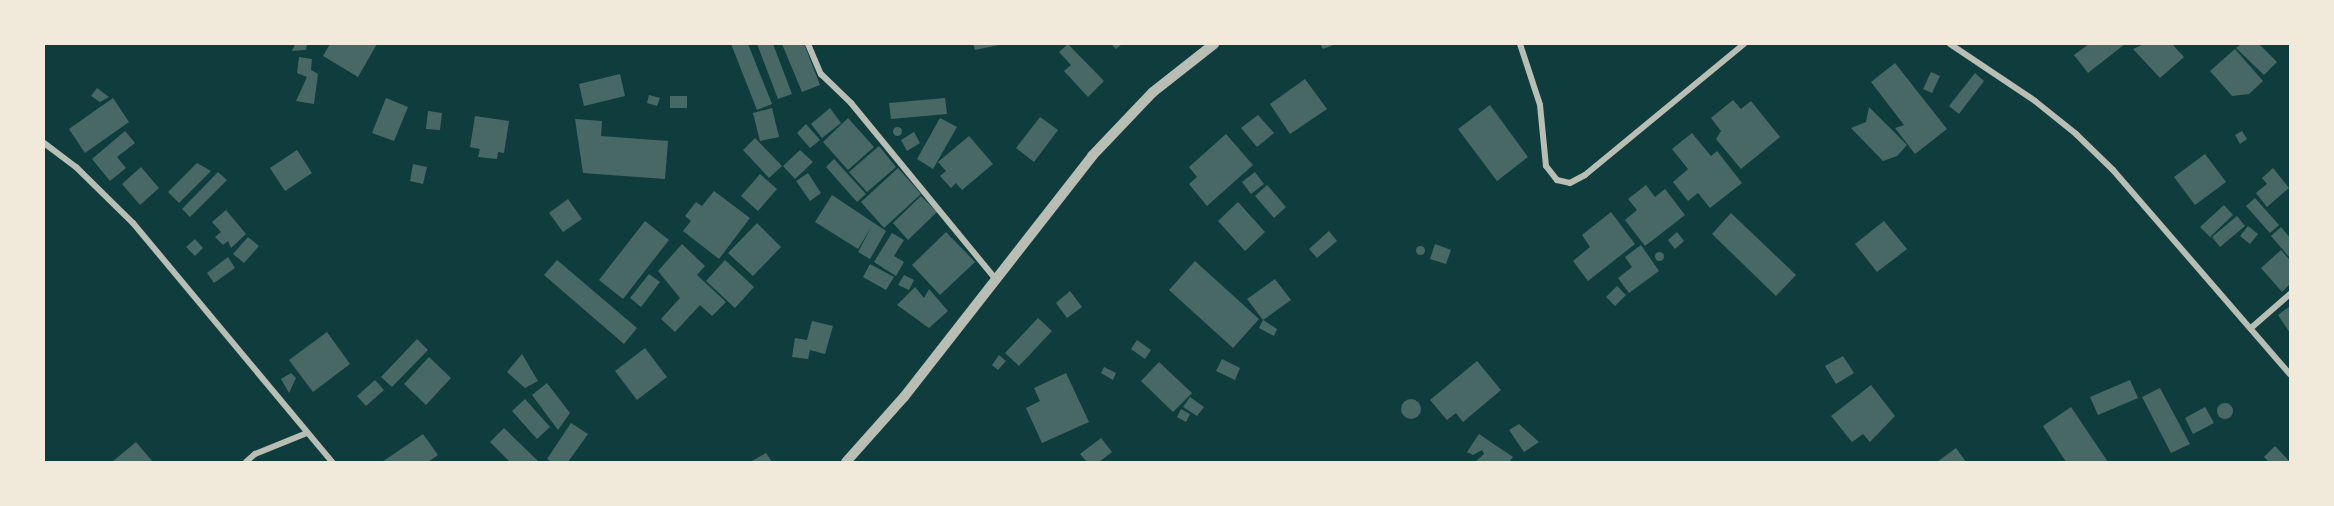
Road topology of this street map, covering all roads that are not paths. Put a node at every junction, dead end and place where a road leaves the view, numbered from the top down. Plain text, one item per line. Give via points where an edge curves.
1 (808, 44) edge
2 (1214, 44) edge
3 (1520, 44) edge
4 (1744, 44) edge
5 (1950, 44) edge
6 (44, 142) edge
7 (997, 280) junction
8 (2290, 294) edge
9 (2251, 328) junction
10 (2290, 374) edge
11 (307, 433) junction
12 (852, 461) edge
13 (246, 462) edge
14 (332, 462) edge

1 - 7 street via 820,74 851,103
2 - 7 street via 1153,92 1092,156
3 - 4 street via 1540,105 1546,166 1557,180 1570,183 1586,175
5 - 9 street via 2035,101 2076,134 2113,170
6 - 11 street via 76,167 133,223
7 - 12 street
8 - 9 street
9 - 10 street
11 - 13 street via 255,454
11 - 14 street

